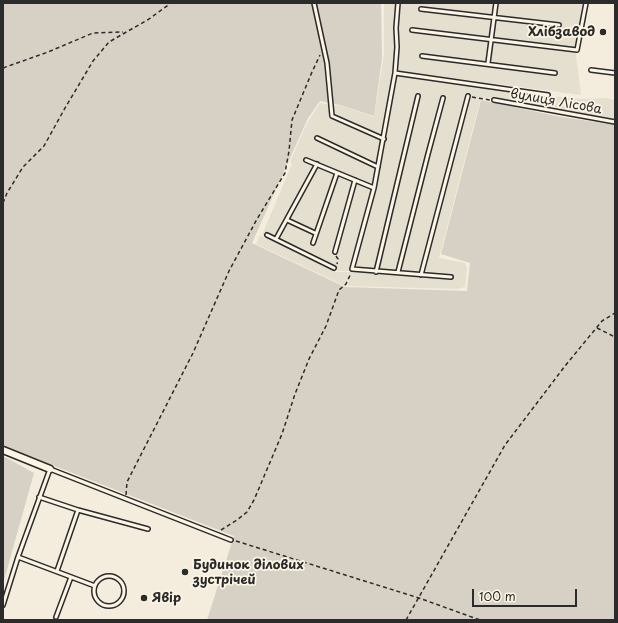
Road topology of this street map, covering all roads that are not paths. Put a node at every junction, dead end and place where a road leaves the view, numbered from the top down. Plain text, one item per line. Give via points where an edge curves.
1 (314, 3) edge
2 (398, 3) edge
3 (496, 3) edge
4 (586, 3) edge
5 (421, 9) dead end
6 (495, 17) junction
7 (559, 25) dead end
8 (412, 30) dead end
9 (492, 40) junction
10 (422, 56) dead end
11 (488, 64) junction
12 (591, 70) dead end
13 (395, 73) junction
14 (555, 73) dead end
15 (615, 73) edge
16 (548, 95) dead end
17 (418, 96) dead end
18 (468, 96) road end
19 (444, 98) dead end
20 (494, 100) road end
21 (615, 122) edge
22 (316, 138) dead end
23 (384, 139) junction
24 (306, 160) dead end
25 (317, 164) junction
26 (378, 167) junction
27 (337, 173) junction
28 (355, 180) junction
29 (374, 188) junction
30 (287, 220) junction
31 (316, 233) junction
32 (267, 235) dead end
33 (276, 239) junction
34 (313, 243) dead end
35 (335, 252) road end
36 (334, 268) road end
37 (376, 272) junction
38 (398, 272) junction
39 (421, 275) junction
40 (452, 276) dead end
41 (3, 450) edge
42 (50, 469) junction
43 (40, 497) junction
44 (78, 510) junction
45 (148, 529) dead end
46 (231, 540) road end
47 (18, 557) junction
48 (57, 571) junction
49 (71, 577) junction
50 (95, 586) junction
51 (3, 605) edge
52 (56, 617) dead end

1 - 23 lane via 327,63 332,116
2 - 13 lane
3 - 6 lane
4 - 9 lane via 577,50
5 - 6 lane
6 - 7 lane
6 - 9 lane
8 - 9 lane
9 - 11 lane
10 - 11 lane
11 - 14 lane
12 - 15 lane
13 - 16 lane
13 - 23 lane
17 - 37 lane
18 - 39 lane
19 - 38 lane
20 - 21 lane, вулиця Лісова
22 - 26 lane
23 - 26 lane
24 - 25 lane
25 - 27 lane
25 - 30 lane
26 - 29 lane
27 - 28 lane
27 - 31 lane
28 - 29 lane
28 - 35 lane
29 - 37 lane via 352,269
30 - 31 lane
30 - 33 lane
31 - 34 lane
32 - 33 lane
33 - 36 lane
37 - 38 lane
38 - 39 lane
39 - 40 lane
41 - 42 street
42 - 43 lane
42 - 46 lane
43 - 44 lane
43 - 47 lane
44 - 45 lane
44 - 48 lane
47 - 48 lane
47 - 51 lane
48 - 49 lane
49 - 50 lane
49 - 52 lane
50 - 50 lane via 94,595 104,605 114,605 123,594 122,585 111,576 101,578

